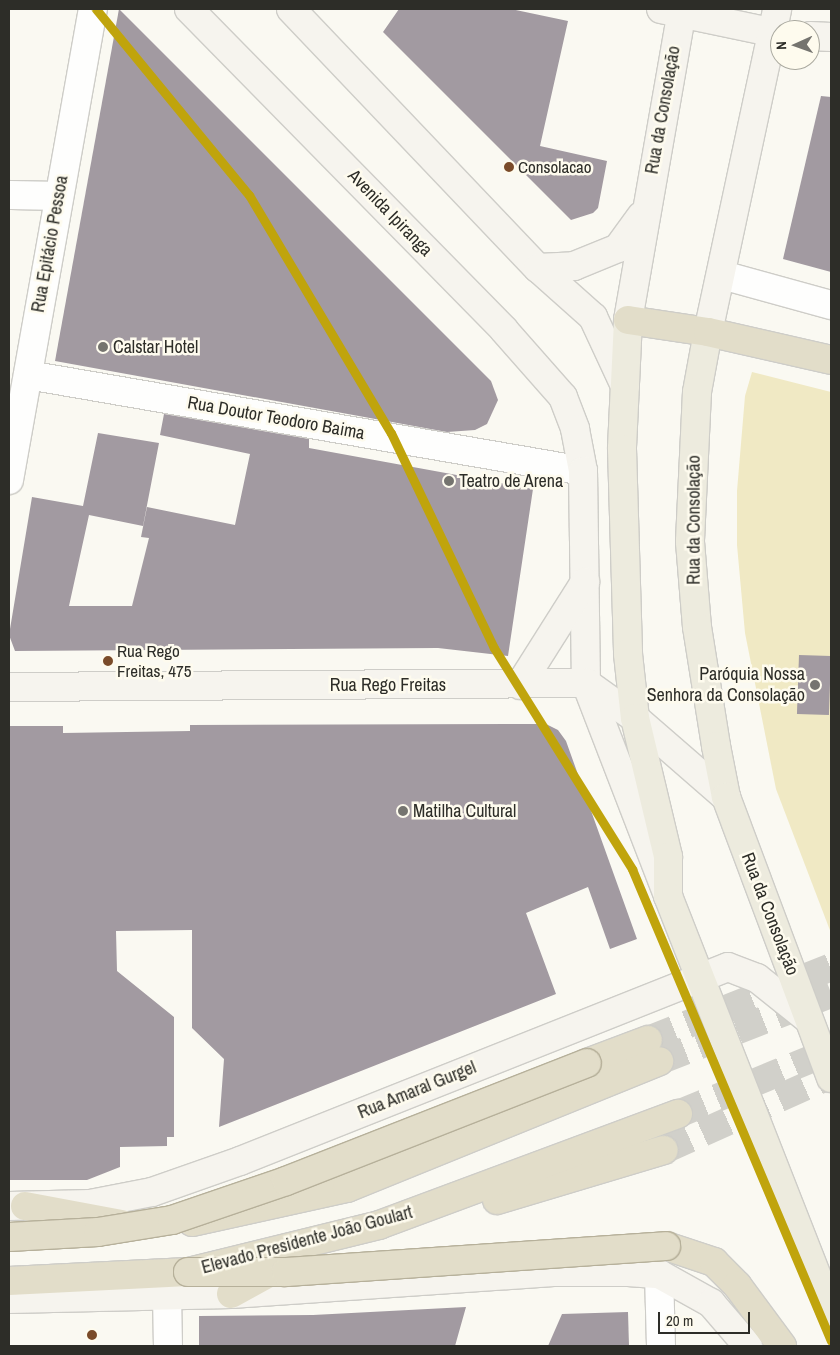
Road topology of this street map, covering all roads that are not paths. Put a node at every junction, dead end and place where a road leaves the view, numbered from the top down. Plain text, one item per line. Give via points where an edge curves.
1 (93, 9) edge
2 (189, 9) edge
3 (291, 9) edge
4 (675, 10) edge
5 (770, 24) edge
6 (770, 57) edge
7 (9, 195) edge
8 (58, 196) junction
9 (645, 209) junction
10 (538, 268) junction
11 (722, 275) junction
12 (831, 305) edge
13 (628, 320) junction
14 (708, 332) junction
15 (831, 360) edge
16 (28, 375) junction
17 (625, 386) junction
18 (575, 429) joint
19 (583, 471) junction
20 (9, 480) edge
21 (585, 582) junction
22 (586, 683) junction
23 (520, 684) junction
24 (9, 687) edge
25 (635, 718) junction
26 (726, 797) junction
27 (668, 896) junction
28 (697, 978) junction
29 (807, 1018) junction
30 (831, 1078) edge
31 (678, 1114) tunnel mouth
32 (664, 1150) tunnel mouth
33 (17, 1206) edge
34 (9, 1237) edge
35 (188, 1272) junction
36 (659, 1274) junction
37 (9, 1280) edge
38 (231, 1294) junction
39 (167, 1295) junction
40 (9, 1299) edge
41 (831, 1311) edge
42 (168, 1346) edge
43 (661, 1346) edge
44 (748, 1346) edge
45 (782, 1346) edge

1 - 8 street, Rua Epitácio Pessoa
2 - 18 main road, Avenida Ipiranga via 546,374 563,397
3 - 10 main road
4 - 5 main road
4 - 9 main road, Rua da Consolação
6 - 11 main road, Rua da Consolação
7 - 8 street
8 - 16 street, Rua Epitácio Pessoa
9 - 10 main road via 618,248 574,266
9 - 13 main road, Rua da Consolação
10 - 17 main road via 593,317
11 - 12 street
11 - 14 main road, Rua da Consolação
13 - 14 highway
13 - 17 main road, Rua da Consolação
14 - 15 highway
14 - 26 main road, Rua da Consolação via 697,392 690,542 697,627
16 - 19 street, Rua Doutor Teodoro Baima
16 - 20 street, Rua Epitácio Pessoa
17 - 25 main road, Rua da Consolação via 622,449 628,654
18 - 19 main road, Rua da Consolação
19 - 21 main road, Rua da Consolação
21 - 22 main road, Rua da Consolação
21 - 23 main road
22 - 23 main road, Rua Rego Freitas
22 - 25 main road
22 - 27 main road, Rua da Consolação
23 - 24 main road, Rua Rego Freitas
25 - 26 main road
25 - 27 main road, Rua da Consolação via 668,857
26 - 29 main road, Rua da Consolação
27 - 28 main road, Rua da Consolação
28 - 29 main road, Rua Amaral Gurgel via 728,967 742,972 757,978
28 - 33 main road, Rua Amaral Gurgel via 240,1161 161,1189 90,1204
28 - 41 main road, Rua da Consolação
29 - 30 main road, Rua da Consolação
31 - 35 highway, Elevado Presidente João Goulart, bridge via 379,1225
32 - 38 highway via 287,1263
33 - 34 highway, bridge via 106,1224 150,1224 202,1221 338,1191 654,1050 587,1063 254,1193 172,1220 98,1232
35 - 37 highway, Elevado Presidente João Goulart
35 - 45 highway, bridge via 286,1272 666,1246 714,1262 738,1285
36 - 38 main road via 553,1272
36 - 43 street
36 - 44 main road via 711,1302
38 - 39 main road
39 - 40 main road
39 - 42 street

